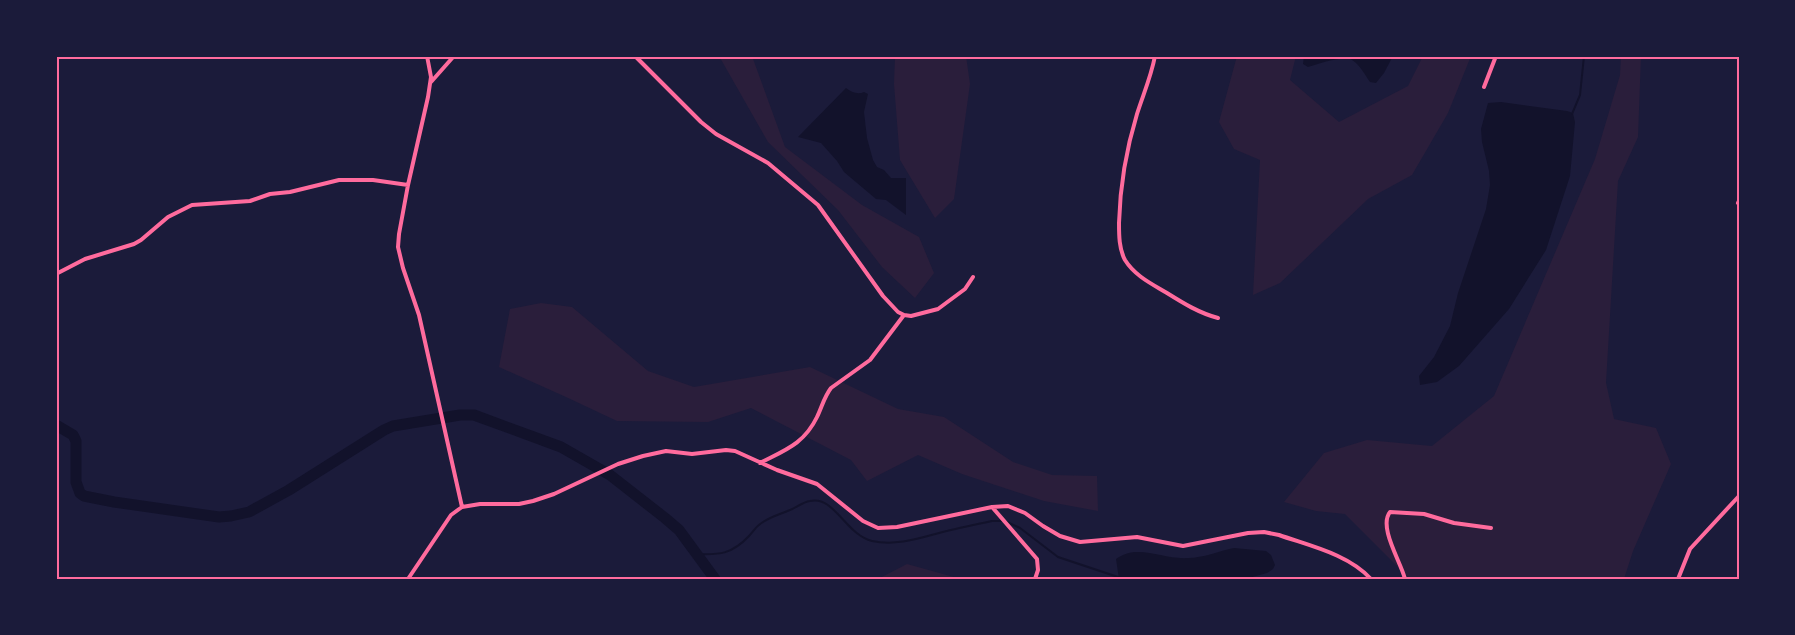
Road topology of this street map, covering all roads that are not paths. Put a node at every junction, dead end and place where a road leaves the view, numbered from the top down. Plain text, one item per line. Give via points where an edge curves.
1 (427, 56) edge
2 (454, 56) edge
3 (635, 56) edge
4 (1155, 56) edge
5 (1496, 56) edge
6 (431, 82) junction
7 (1484, 87) dead end
8 (408, 185) junction
9 (56, 274) edge
10 (974, 277) dead end
11 (904, 316) junction
12 (1218, 318) dead end
13 (760, 463) junction
14 (1739, 496) edge
15 (462, 507) junction
16 (992, 507) junction
17 (1491, 528) dead end
18 (408, 579) edge
19 (1035, 579) edge
20 (1371, 579) edge
21 (1404, 579) edge
22 (1678, 579) edge

1 - 6 street
2 - 6 street
3 - 11 street via 701,122 722,138 768,163 818,205 883,296
4 - 12 street via 1133,128 1124,171 1119,239 1129,265 1147,282 1187,306
5 - 7 street
6 - 8 street
8 - 9 street via 339,180 250,200 192,204 168,217 134,244 85,259
8 - 15 street via 399,234 399,254 419,316
10 - 11 street via 960,293 938,309
11 - 13 street via 870,360 831,388 801,441
13 - 15 street via 730,450 692,454 660,452 618,464 533,501
13 - 16 street via 818,484 863,521 878,528
14 - 22 street via 1690,549
15 - 18 street via 451,515
16 - 19 street via 1036,559 1038,570
16 - 20 street via 1012,506 1060,536 1080,542 1137,537 1183,546 1248,533 1274,533 1346,560
17 - 21 street via 1454,523 1424,514 1390,512 1387,530

